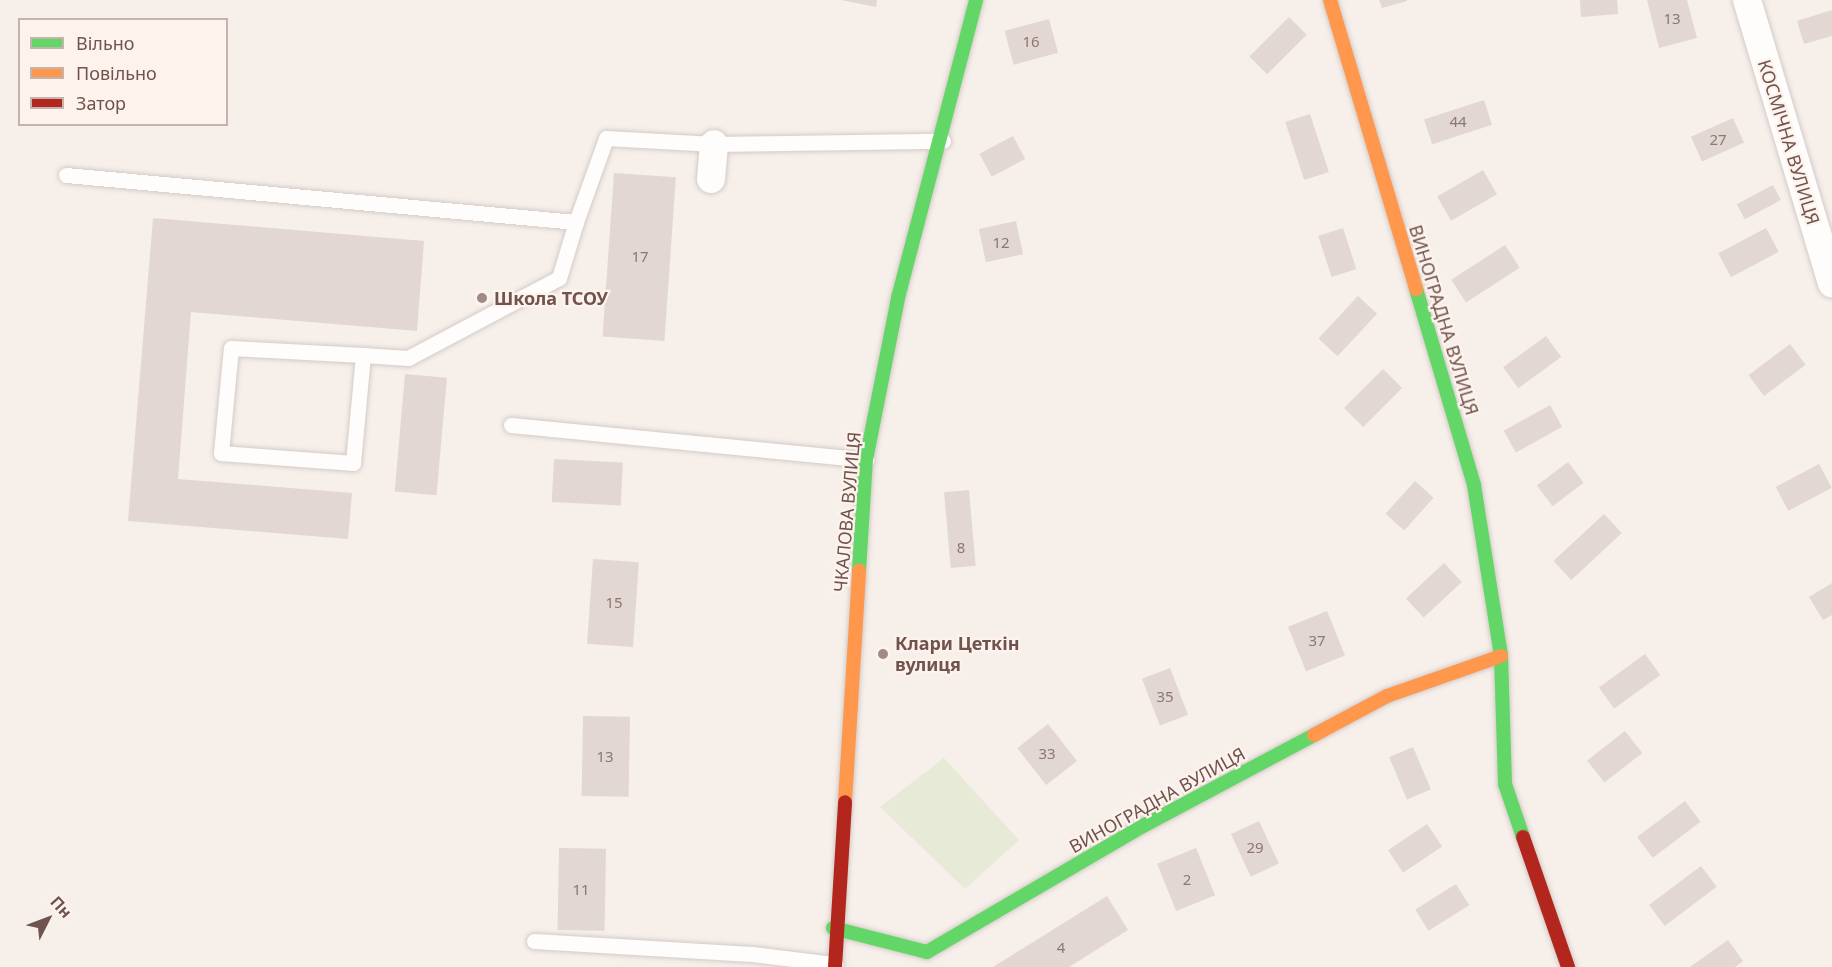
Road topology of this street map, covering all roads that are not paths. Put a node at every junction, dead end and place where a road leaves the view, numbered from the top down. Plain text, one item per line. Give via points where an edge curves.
1 (976, 0) edge
2 (1330, 0) edge
3 (1747, 0) edge
4 (943, 141) junction
5 (714, 144) junction
6 (66, 175) dead end
7 (711, 179) dead end
8 (576, 222) junction
9 (1832, 284) edge
10 (363, 355) junction
11 (511, 425) dead end
12 (866, 460) junction
13 (1501, 656) junction
14 (833, 928) junction
15 (534, 941) dead end
16 (927, 952) junction
17 (835, 966) edge
18 (932, 967) edge
19 (1568, 967) edge

1 - 4 street, ЧКАЛОВА ВУЛИЦЯ
2 - 13 street, ВИНОГРАДНА ВУЛИЦЯ via 1474,485
3 - 9 street, КОСМІЧНА ВУЛИЦЯ
4 - 5 lane
4 - 12 street, ЧКАЛОВА ВУЛИЦЯ via 899,294
5 - 7 street
5 - 8 lane via 606,138
6 - 8 lane
8 - 10 lane via 559,278 408,358
10 - 10 lane via 231,348 221,453 353,463
11 - 12 lane
12 - 14 street, ЧКАЛОВА ВУЛИЦЯ
13 - 16 street, ВИНОГРАДНА ВУЛИЦЯ via 1387,696 1143,826
13 - 19 street, ВИНОГРАДНА ВУЛИЦЯ via 1505,784
14 - 16 street
14 - 17 street, ЧКАЛОВА ВУЛИЦЯ
15 - 17 lane via 752,954
16 - 18 lane

